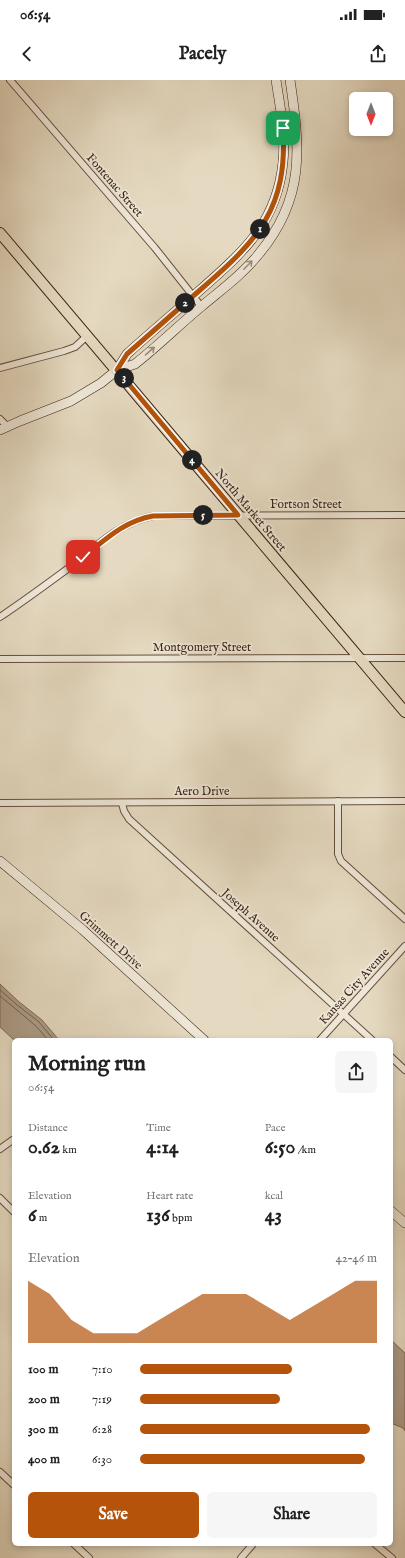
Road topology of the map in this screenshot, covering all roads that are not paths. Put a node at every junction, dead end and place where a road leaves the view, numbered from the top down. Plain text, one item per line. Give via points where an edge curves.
1 (10, 80) edge
2 (276, 80) edge
3 (290, 80) edge
4 (0, 233) edge
5 (193, 296) junction
6 (201, 306) junction
7 (87, 336) junction
8 (0, 368) edge
9 (117, 370) junction
10 (0, 419) edge
11 (4, 428) edge
12 (238, 515) junction
13 (405, 515) edge
14 (0, 617) edge
15 (360, 658) junction
16 (405, 658) edge
17 (0, 659) edge
18 (405, 712) edge
19 (405, 801) edge
20 (122, 802) junction
21 (338, 802) junction
22 (0, 803) edge
23 (0, 861) edge
24 (405, 919) edge
25 (405, 946) edge
26 (343, 1014) junction
27 (202, 1038) edge
28 (322, 1038) edge
29 (370, 1038) edge
30 (393, 1059) edge
31 (405, 1070) edge
32 (12, 1140) edge
33 (0, 1149) edge
34 (0, 1198) edge
35 (12, 1210) edge
36 (393, 1213) edge
37 (405, 1223) edge
38 (0, 1472) edge
39 (12, 1484) edge
40 (76, 1546) edge
41 (251, 1546) edge
42 (377, 1546) edge
43 (90, 1558) edge
44 (241, 1558) edge
45 (392, 1558) edge

1 - 5 street, Fontenac Street via 155,248
2 - 5 main road via 284,150 281,179 272,207 259,232 242,253
6 -> 3 main road via 258,256 273,235 289,203 298,153
4 - 7 main road, North Market Street
5 - 6 street, Fontenac Street
5 - 9 main road via 127,354
9 -> 6 main road via 138,361
7 - 8 street via 75,347
7 - 9 main road, North Market Street
9 - 11 main road via 71,401
9 - 12 main road, North Market Street
10 - 11 street
12 - 13 street, Fortson Street
12 - 14 street, Fortson Street via 153,516 132,522
12 - 15 main road, North Market Street
15 - 16 street, Montgomery Street
15 - 17 street, Montgomery Street
15 - 18 main road, North Market Street
19 - 21 street, Aero Drive
20 - 21 street, Aero Drive
20 - 22 street, Aero Drive
20 - 26 street, Joseph Avenue via 129,819
21 - 24 street via 338,854 341,861
23 - 27 main road, Grimmett Drive via 83,930
25 - 26 street, Kansas City Avenue
26 - 28 street, Kansas City Avenue
26 - 29 street, Joseph Avenue
30 - 31 street
32 - 33 street
34 - 35 street
36 - 37 main road
38 - 39 street
40 - 43 street
41 - 44 street
42 - 45 street

